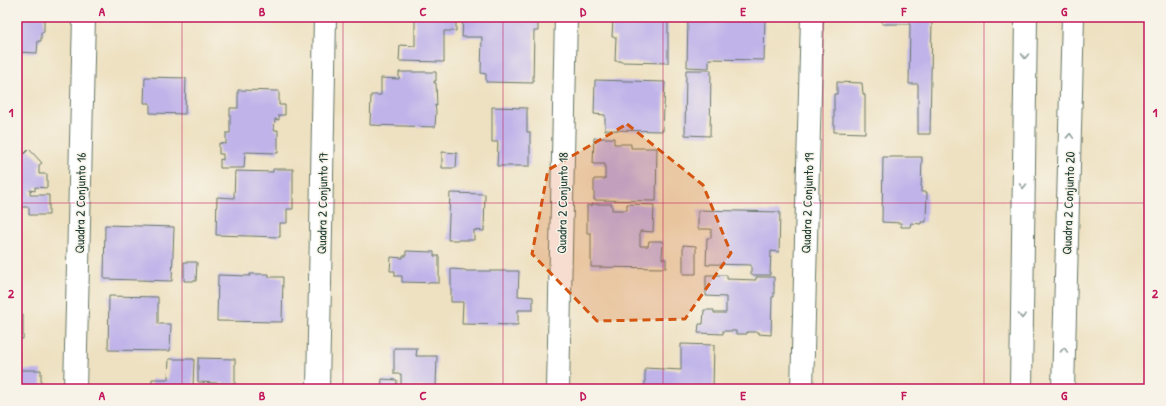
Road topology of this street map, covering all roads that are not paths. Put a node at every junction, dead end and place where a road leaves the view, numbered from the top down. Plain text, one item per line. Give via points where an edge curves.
1 (84, 17) edge
2 (325, 17) edge
3 (566, 17) edge
4 (812, 17) edge
5 (1026, 17) edge
6 (1073, 17) edge
7 (75, 389) edge
8 (318, 389) edge
9 (558, 389) edge
10 (802, 389) edge
11 (1021, 389) edge
12 (1063, 389) edge

1 - 7 street, Quadra 2 Conjunto 16
2 - 8 street, Quadra 2 Conjunto 17
3 - 9 street, Quadra 2 Conjunto 18
4 - 10 street, Quadra 2 Conjunto 19
5 -> 11 street
12 -> 6 street, Quadra 2 Conjunto 20

